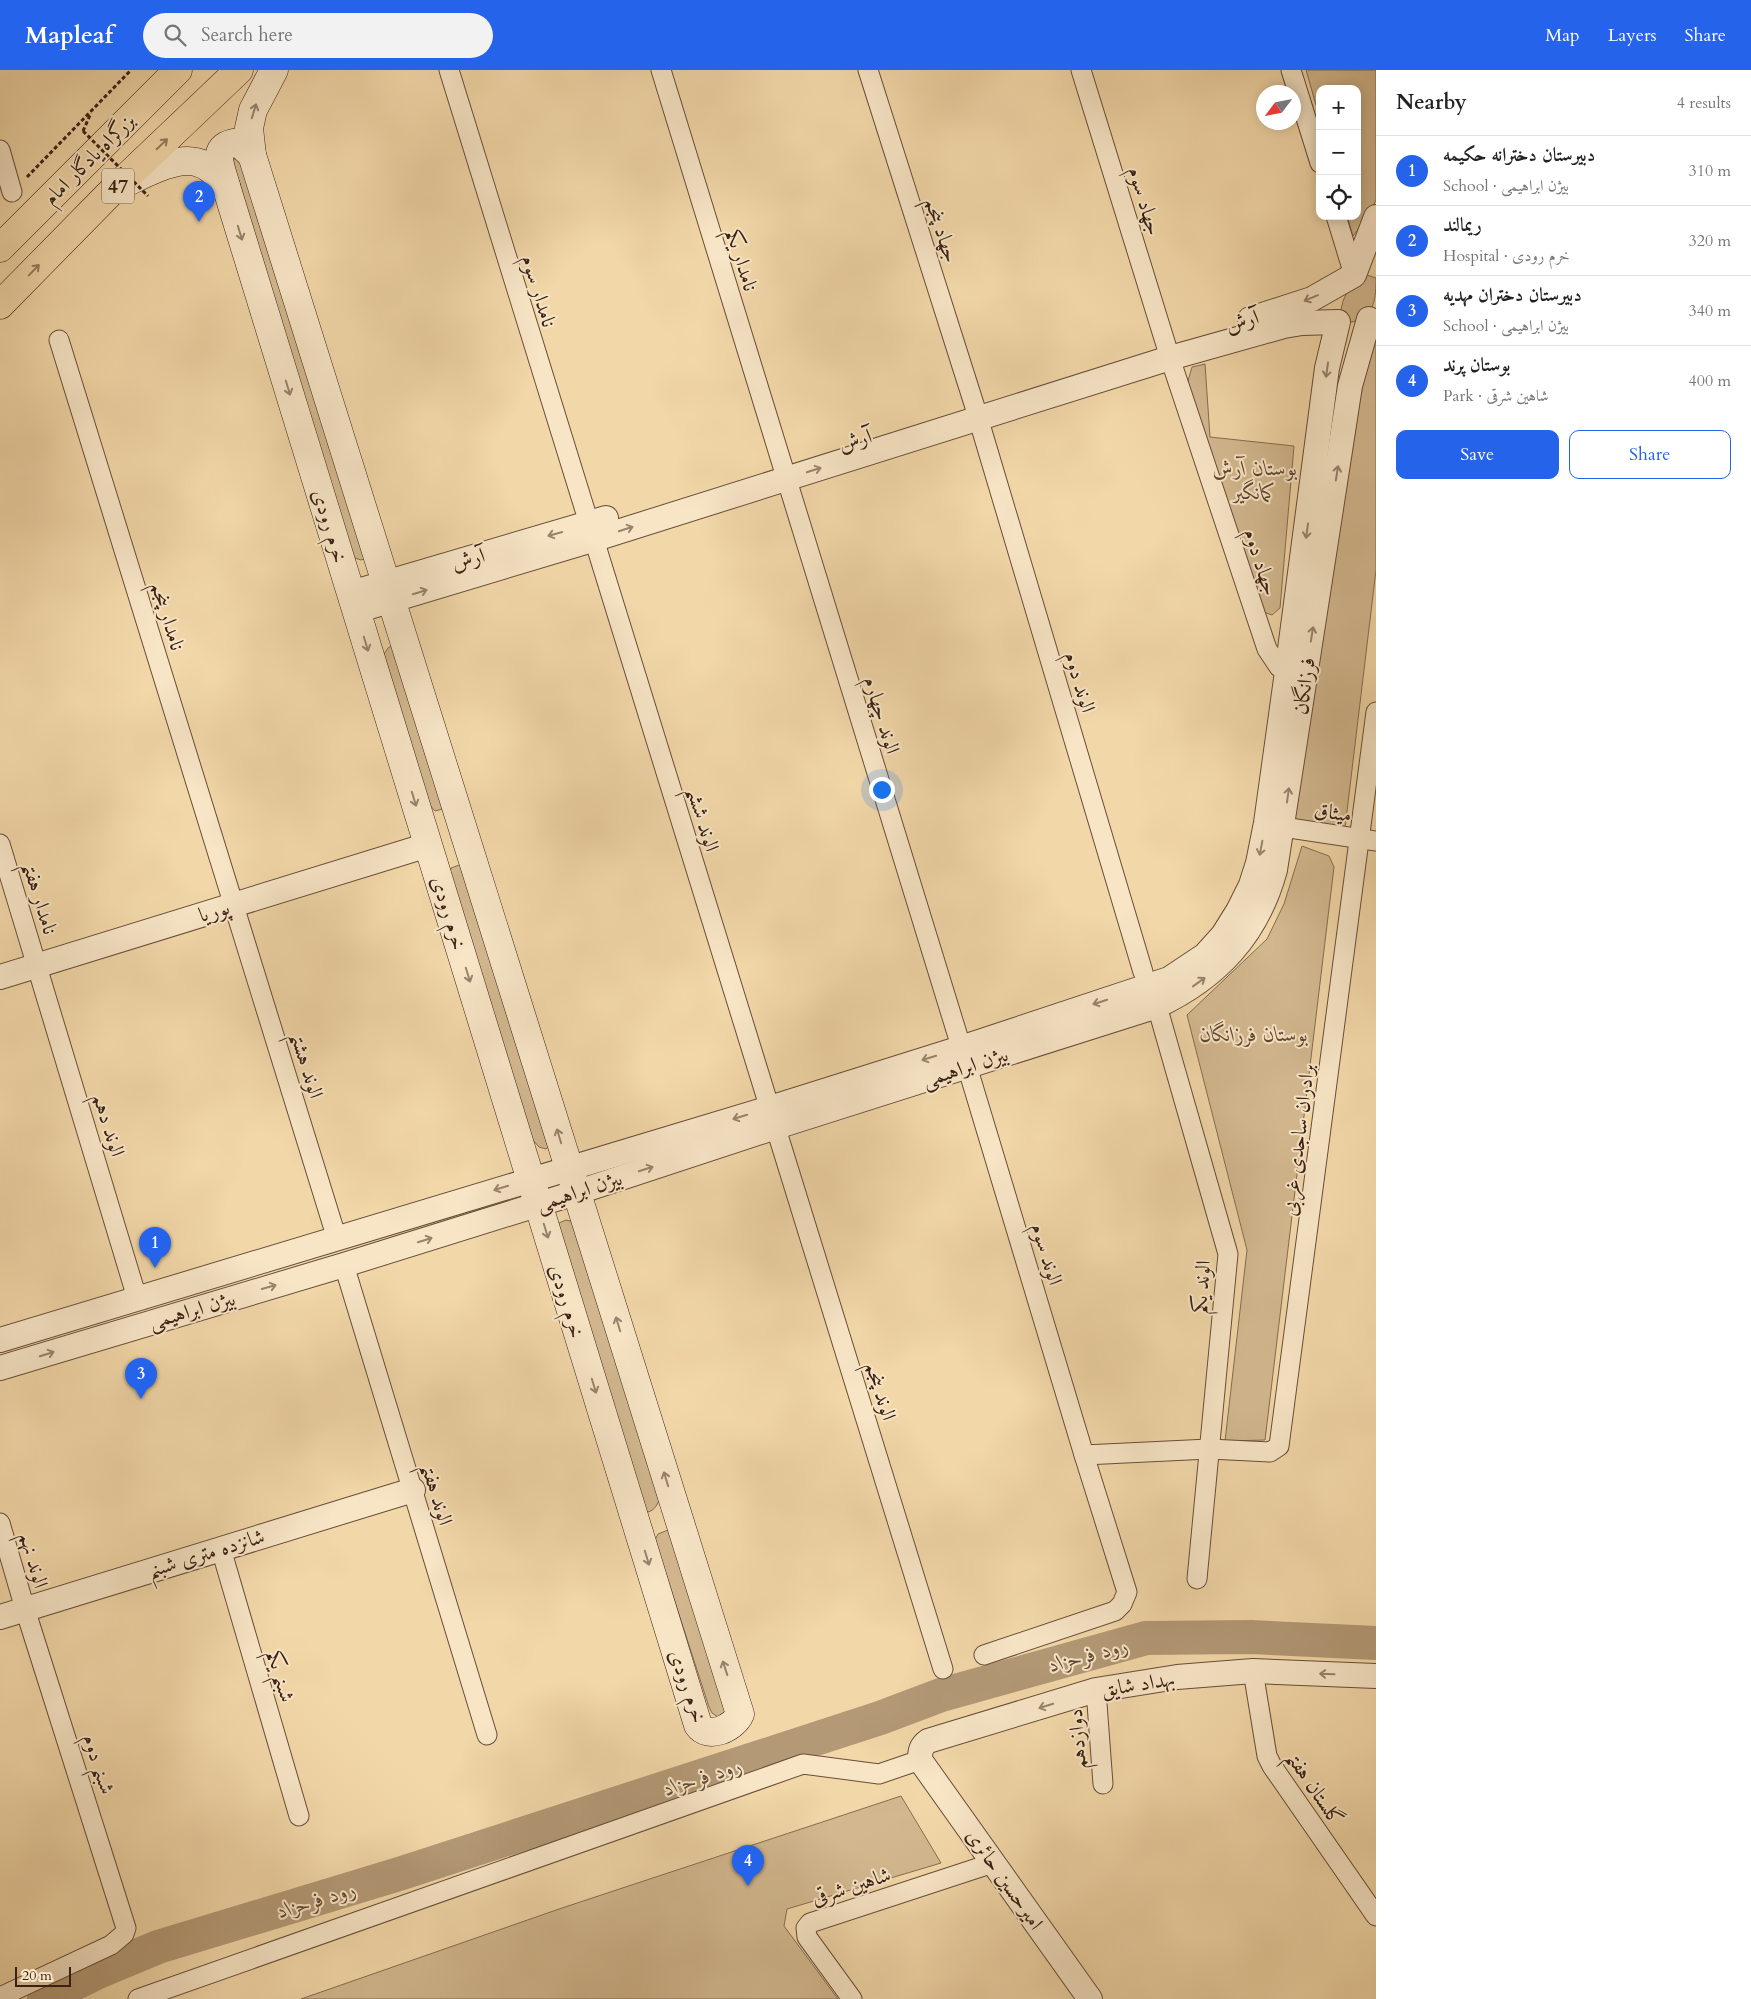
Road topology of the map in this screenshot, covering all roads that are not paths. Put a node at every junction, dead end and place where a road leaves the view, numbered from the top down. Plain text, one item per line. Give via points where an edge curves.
1 (178, 70) edge
2 (239, 70) edge
3 (274, 70) edge
4 (449, 70) edge
5 (661, 70) edge
6 (868, 70) edge
7 (1081, 70) edge
8 (1291, 70) edge
9 (0, 150) edge
10 (1316, 150) edge
11 (252, 156) junction
12 (226, 186) junction
13 (116, 188) junction
14 (12, 192) road end
15 (1376, 217) edge
16 (1338, 220) edge
17 (0, 248) edge
18 (1365, 271) edge
19 (0, 305) edge
20 (1372, 314) edge
21 (1338, 322) junction
22 (59, 340) dead end
23 (1168, 352) junction
24 (976, 411) junction
25 (783, 471) junction
26 (589, 532) junction
27 (389, 591) junction
28 (354, 602) junction
29 (1296, 673) junction
30 (1376, 712) edge
31 (1275, 825) junction
32 (464, 834) junction
33 (1368, 840) edge
34 (0, 844) edge
35 (428, 845) junction
36 (234, 905) junction
37 (37, 965) junction
38 (0, 977) edge
39 (1149, 988) junction
40 (964, 1057) junction
41 (773, 1117) junction
42 (573, 1180) junction
43 (534, 1192) junction
44 (337, 1238) junction
45 (344, 1265) junction
46 (137, 1298) junction
47 (143, 1324) junction
48 (0, 1340) edge
49 (0, 1368) edge
50 (1209, 1449) junction
51 (1084, 1455) junction
52 (412, 1490) junction
53 (678, 1516) junction
54 (0, 1523) edge
55 (638, 1529) junction
56 (221, 1549) junction
57 (1197, 1579) dead end
58 (25, 1609) junction
59 (0, 1617) edge
60 (984, 1655) dead end
61 (943, 1669) dead end
62 (1253, 1671) junction
63 (1376, 1676) edge
64 (1096, 1690) junction
65 (487, 1735) dead end
66 (920, 1760) junction
67 (1103, 1784) dead end
68 (299, 1816) dead end
69 (993, 1863) junction
70 (1376, 1916) edge
71 (0, 1997) edge
72 (138, 1999) edge
73 (852, 1999) edge
74 (1090, 1999) edge

1 - 17 highway, بزرگراه یادگار امام / 47
13 -> 2 highway, بزرگراه یادگار امام / 47
11 -> 3 main road, خرم رودی via 249,128 253,110
4 - 26 street, نامدار سوم
5 - 25 street, نامدار یکم
6 - 24 street, جهاد پنجم
7 - 23 street, جهاد سوم
8 - 10 street
9 - 14 street
11 - 12 main road via 238,142 221,148 218,157
11 - 27 main road, خرم رودی
12 - 13 main road, خرم رودی via 210,168 196,161 160,167
12 -> 28 main road, خرم رودی
19 -> 13 highway, بزرگراه یادگار امام / 47
15 - 18 street
16 - 18 street
18 - 21 street, فرزانگان via 1339,298 1335,308
18 -> 23 street, آرش via 1312,299
20 - 21 street, آرش via 1360,326 1352,328
29 -> 20 street, فرزانگان via 1350,386
21 - 23 street, آرش via 1284,326
21 -> 29 street, فرزانگان via 1328,368
22 - 36 street, نامدار پنجم
23 - 24 street, آرش
23 - 29 street, جهاد دوم via 1267,649 1279,667
24 - 25 street, آرش
24 - 39 street, الوند دوم
25 - 26 street, آرش
25 - 40 street, الوند چهارم
26 - 27 street, آرش
26 - 41 street, الوند ششم
27 - 28 street, آرش
27 - 32 main road, خرم رودی
28 -> 35 main road, خرم رودی
29 - 31 street, فرزانگان
30 - 33 street, برادران ساجدی غربی
31 - 33 street, میثاق
31 - 39 street, فرزانگان via 1251,885 1223,935 1205,955 1187,968
32 - 35 main road
42 -> 32 main road, خرم رودی
33 - 50 street, برادران ساجدی غربی via 1279,1446 1270,1452
34 - 37 street, نامدار هفتم
35 - 36 street, پوریا
35 -> 43 main road, خرم رودی
36 - 37 street, پوریا
36 - 44 street, الوند هشتم
37 - 38 street, پوریا
37 - 46 street, الوند دهم
39 - 40 street, بیژن ابراهیمی
39 - 50 street, الوند یکم via 1228,1254
40 - 41 street, بیژن ابراهیمی
40 - 51 street, الوند سوم
41 - 42 street, بیژن ابراهیمی
41 - 61 street, الوند پنجم
42 - 43 street, بیژن ابراهیمی
53 -> 42 main road, خرم رودی
43 -> 44 street, بیژن ابراهیمی
45 -> 43 street, بیژن ابراهیمی
43 -> 55 main road, خرم رودی
44 - 45 street
44 - 46 street, بیژن ابراهیمی
47 -> 45 street, بیژن ابراهیمی
45 - 52 street, الوند هفتم
46 - 47 street
46 - 48 street, بیژن ابراهیمی
49 -> 47 street, بیژن ابراهیمی
50 - 51 street
50 - 57 street, الوند یکم
51 - 60 street, الوند سوم via 1127,1592 1122,1604 1114,1611
52 - 56 street, شانزده متری شبنم
52 - 65 street, الوند هفتم
53 - 55 main road
55 -> 53 main road, خرم رودی via 698,1725 706,1732 723,1729 738,1720 740,1714
54 - 58 street, الوند نهم
56 - 58 street, شانزده متری شبنم
56 - 68 street, شبنم یکم
58 - 59 street, شانزده متری شبنم
58 - 71 street, شبنم دوم via 126,1928 111,1945
63 -> 62 street, بهداد شایق
62 - 64 street, بهداد شایق via 1177,1677
62 - 70 street, گلستان هفتم via 1267,1756 1272,1766
64 -> 66 street, بهداد شایق via 928,1741 920,1751
64 - 67 street, دوازدهم
66 - 69 street, امیرحسین حائری
66 - 72 street via 879,1774 803,1764
69 - 73 street, شاهین شرقی via 810,1923 806,1928 807,1936
69 - 74 street, امیرحسین حائری

